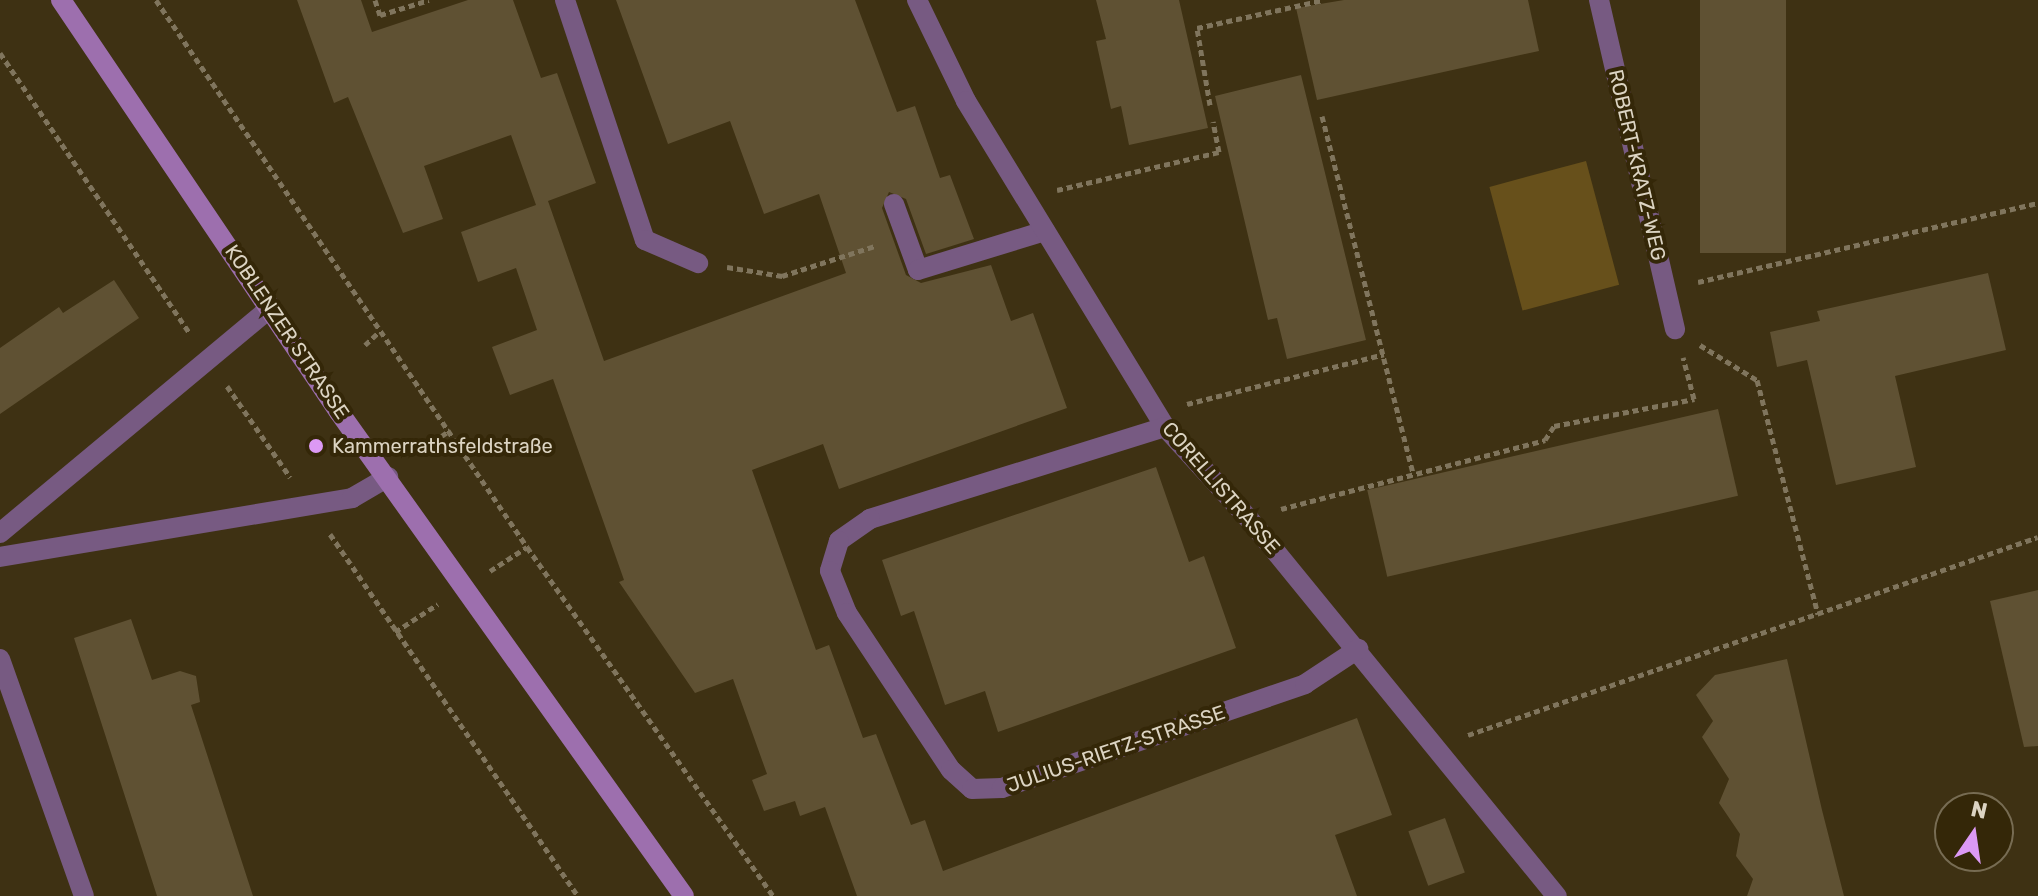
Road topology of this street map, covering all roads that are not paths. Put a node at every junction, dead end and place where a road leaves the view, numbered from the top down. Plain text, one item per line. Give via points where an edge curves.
1 (61, 0) edge
2 (565, 0) edge
3 (917, 0) edge
4 (1599, 0) edge
5 (894, 204) dead end
6 (1045, 231) junction
7 (698, 263) road end
8 (271, 307) junction
9 (1675, 329) road end
10 (1160, 419) junction
11 (388, 477) junction
12 (0, 533) edge
13 (0, 557) edge
14 (1358, 649) junction
15 (0, 659) edge
16 (84, 896) edge
17 (684, 896) edge
18 (1557, 896) edge

1 - 8 main road, KOBLENZER STRASSE
2 - 7 street via 645,240
3 - 6 street, CORELLISTRASSE via 966,101
4 - 9 street, ROBERT-KRATZ-WEG
5 - 6 street via 918,270
6 - 10 street, CORELLISTRASSE
8 - 11 main road, KOBLENZER STRASSE
8 - 12 street
10 - 14 street, CORELLISTRASSE
10 - 14 street, JULIUS-RIETZ-STRASSE via 870,519 839,541 830,571 847,613 951,770 972,789 1002,788 1305,684
11 - 13 street via 352,498
11 - 17 main road, KOBLENZER STRASSE
14 - 18 street, CORELLISTRASSE
15 - 16 street

